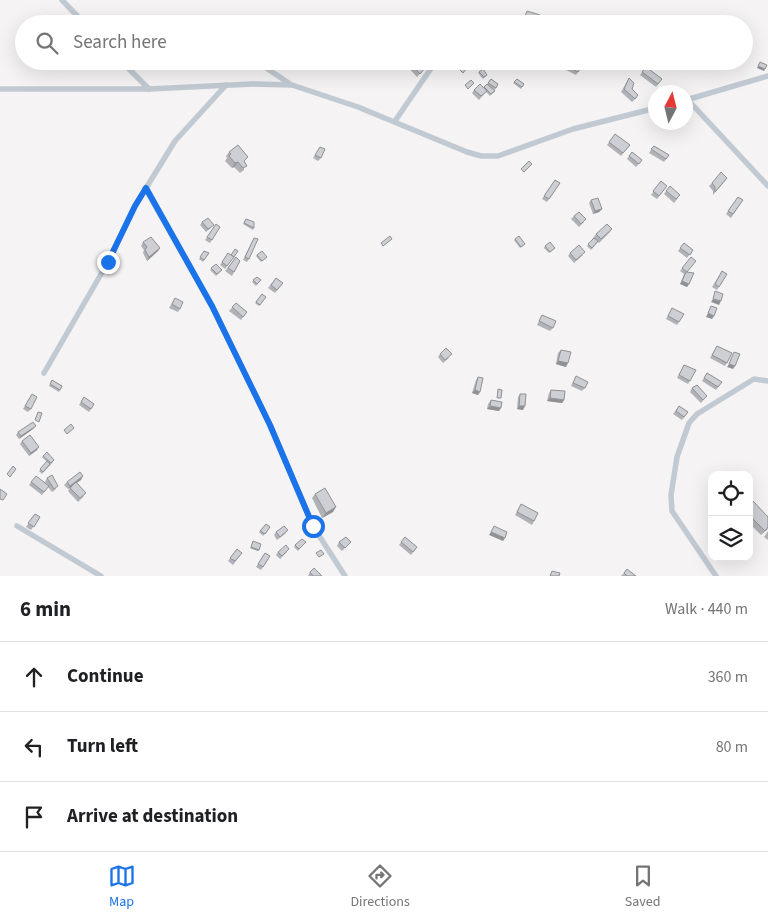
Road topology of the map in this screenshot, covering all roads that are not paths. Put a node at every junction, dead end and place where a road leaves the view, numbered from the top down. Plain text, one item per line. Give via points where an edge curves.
1 (62, 0) edge
2 (76, 15) edge
3 (130, 70) edge
4 (270, 70) edge
5 (430, 70) edge
6 (768, 76) edge
7 (226, 85) junction
8 (292, 85) junction
9 (149, 88) junction
10 (0, 89) edge
11 (693, 98) edge
12 (693, 106) edge
13 (648, 110) edge
14 (395, 121) junction
15 (768, 186) edge
16 (146, 188) junction
17 (44, 373) dead end
18 (768, 381) edge
19 (17, 526) dead end
20 (101, 576) edge
21 (345, 576) edge
22 (716, 576) edge

1 - 2 street
3 - 9 street
4 - 8 street
5 - 14 street
6 - 11 street
7 - 8 street
7 - 9 street
7 - 16 street via 175,141
8 - 14 street
9 - 10 street
12 - 15 street
13 - 14 street via 573,129 498,156 467,152
16 - 17 street
16 - 21 street via 212,306 270,425 313,526
18 - 22 street via 754,379 697,414 689,423 677,457 671,494 672,511
19 - 20 street

